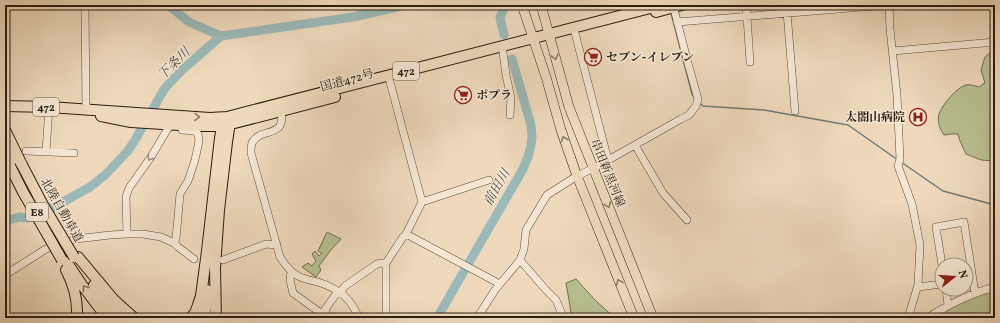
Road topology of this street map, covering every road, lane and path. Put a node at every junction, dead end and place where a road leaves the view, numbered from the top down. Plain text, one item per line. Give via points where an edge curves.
1 (85, 5) edge
2 (522, 5) edge
3 (541, 5) edge
4 (662, 5) edge
5 (746, 5) edge
6 (888, 5) edge
7 (676, 6) edge
8 (787, 9) edge
9 (747, 16) junction
10 (677, 22) junction
11 (575, 33) junction
12 (549, 37) junction
13 (534, 41) junction
14 (995, 42) edge
15 (893, 51) junction
16 (503, 52) junction
17 (750, 62) dead end
18 (390, 82) junction
19 (5, 106) edge
20 (49, 108) junction
21 (279, 108) junction
22 (86, 110) junction
23 (795, 111) dead end
24 (510, 114) dead end
25 (167, 121) junction
26 (227, 123) junction
27 (182, 125) junction
28 (5, 130) edge
29 (635, 145) junction
30 (26, 151) dead end
31 (5, 152) edge
32 (46, 152) junction
33 (74, 153) dead end
34 (608, 160) junction
35 (15, 166) junction
36 (594, 168) junction
37 (576, 176) junction
38 (489, 180) dead end
39 (422, 202) junction
40 (687, 220) dead end
41 (127, 234) junction
42 (406, 234) junction
43 (174, 243) junction
44 (277, 245) junction
45 (207, 251) junction
46 (941, 257) edge
47 (969, 257) edge
48 (70, 258) junction
49 (194, 258) dead end
50 (223, 260) dead end
51 (520, 260) junction
52 (386, 263) junction
53 (215, 268) junction
54 (291, 271) junction
55 (5, 275) edge
56 (500, 284) junction
57 (934, 285) edge
58 (974, 287) edge
59 (995, 287) edge
60 (918, 288) junction
61 (339, 291) junction
62 (975, 294) junction
63 (947, 297) edge
64 (948, 305) junction
65 (324, 311) junction
66 (77, 318) edge
67 (107, 318) edge
68 (118, 318) edge
69 (134, 318) edge
70 (190, 318) edge
71 (204, 318) edge
72 (211, 318) edge
73 (216, 318) edge
74 (331, 318) edge
75 (359, 318) edge
76 (384, 318) edge
77 (477, 318) edge
78 (562, 318) edge
79 (634, 318) edge
80 (653, 318) edge
81 (908, 318) edge
82 (927, 318) edge

1 - 22 street
2 - 13 main road
3 - 12 main road, 串田新黒河線
4 - 12 highway, 国道472号 / 472
5 - 9 street
6 - 8 street
6 - 15 street
7 - 10 street
7 - 11 highway, 国道472号 / 472
8 - 9 street
8 - 23 street
9 - 10 street
9 - 17 street
10 - 29 street via 698,103 689,115
11 - 12 highway, 国道472号 / 472
11 - 34 street
12 - 13 highway, 国道472号 / 472
12 -> 36 main road, 串田新黒河線 via 569,107
13 - 16 highway, 国道472号 / 472
13 - 21 highway, 国道472号 / 472
37 -> 13 main road
14 - 15 street
15 - 60 street via 900,159 898,166 912,204 920,245
16 - 18 highway, 国道472号 / 472
16 - 24 street via 511,98
18 - 21 highway, 国道472号 / 472
18 - 39 street
19 - 20 highway, 国道472号 / 472
20 - 22 highway, 国道472号 / 472
20 - 32 street
21 - 26 highway, 国道472号 / 472
21 - 44 street via 282,121 272,131 257,137 252,143 251,152
22 - 25 highway, 国道472号 / 472 via 138,113
22 - 25 highway, 国道472号 / 472 via 131,122
25 -> 26 highway, 国道472号 / 472 via 219,118
25 - 27 highway, 国道472号 / 472
25 -> 41 street via 151,157 129,188 126,197
26 - 27 highway, 国道472号 / 472 via 209,126
26 - 45 highway via 220,138
26 - 53 highway
27 - 43 street via 182,130 195,131 199,142 188,181 180,194
28 - 35 highway, 北陸自動車道 / E8
29 - 34 street
29 - 40 street via 663,193
30 - 32 street
31 - 35 highway, 北陸自動車道 / E8
32 - 33 street
34 - 36 street
35 - 48 highway, 北陸自動車道 / E8, bridge via 55,225
35 - 48 highway, 北陸自動車道 / E8, bridge via 37,212
36 - 37 street
36 -> 80 main road, 串田新黒河線
37 - 51 street via 548,195 526,230
79 -> 37 main road
38 - 39 street
39 - 42 street
41 - 43 street via 143,234
41 - 55 street via 76,239 46,250
42 - 52 street
42 - 56 street
43 - 49 street
44 - 50 street via 266,244
44 - 54 street via 280,257
45 - 70 highway via 201,296
45 - 71 highway
46 - 47 street via 936,226 964,222
48 - 66 highway
67 -> 48 highway, 北陸自動車道 / E8 via 82,285
48 - 68 highway, 北陸自動車道 / E8
48 - 69 highway
51 - 56 street
51 - 78 street via 556,300
52 - 61 street via 377,264
52 - 76 street
53 - 72 highway
53 - 73 highway
54 - 61 street via 299,277
54 - 65 street via 293,293 322,314
56 - 77 street
57 - 60 street
58 - 62 street
59 - 62 street
60 - 81 street
61 - 65 street
61 - 75 street via 348,298
62 - 64 street
63 - 64 street
64 - 82 street
65 - 74 street

